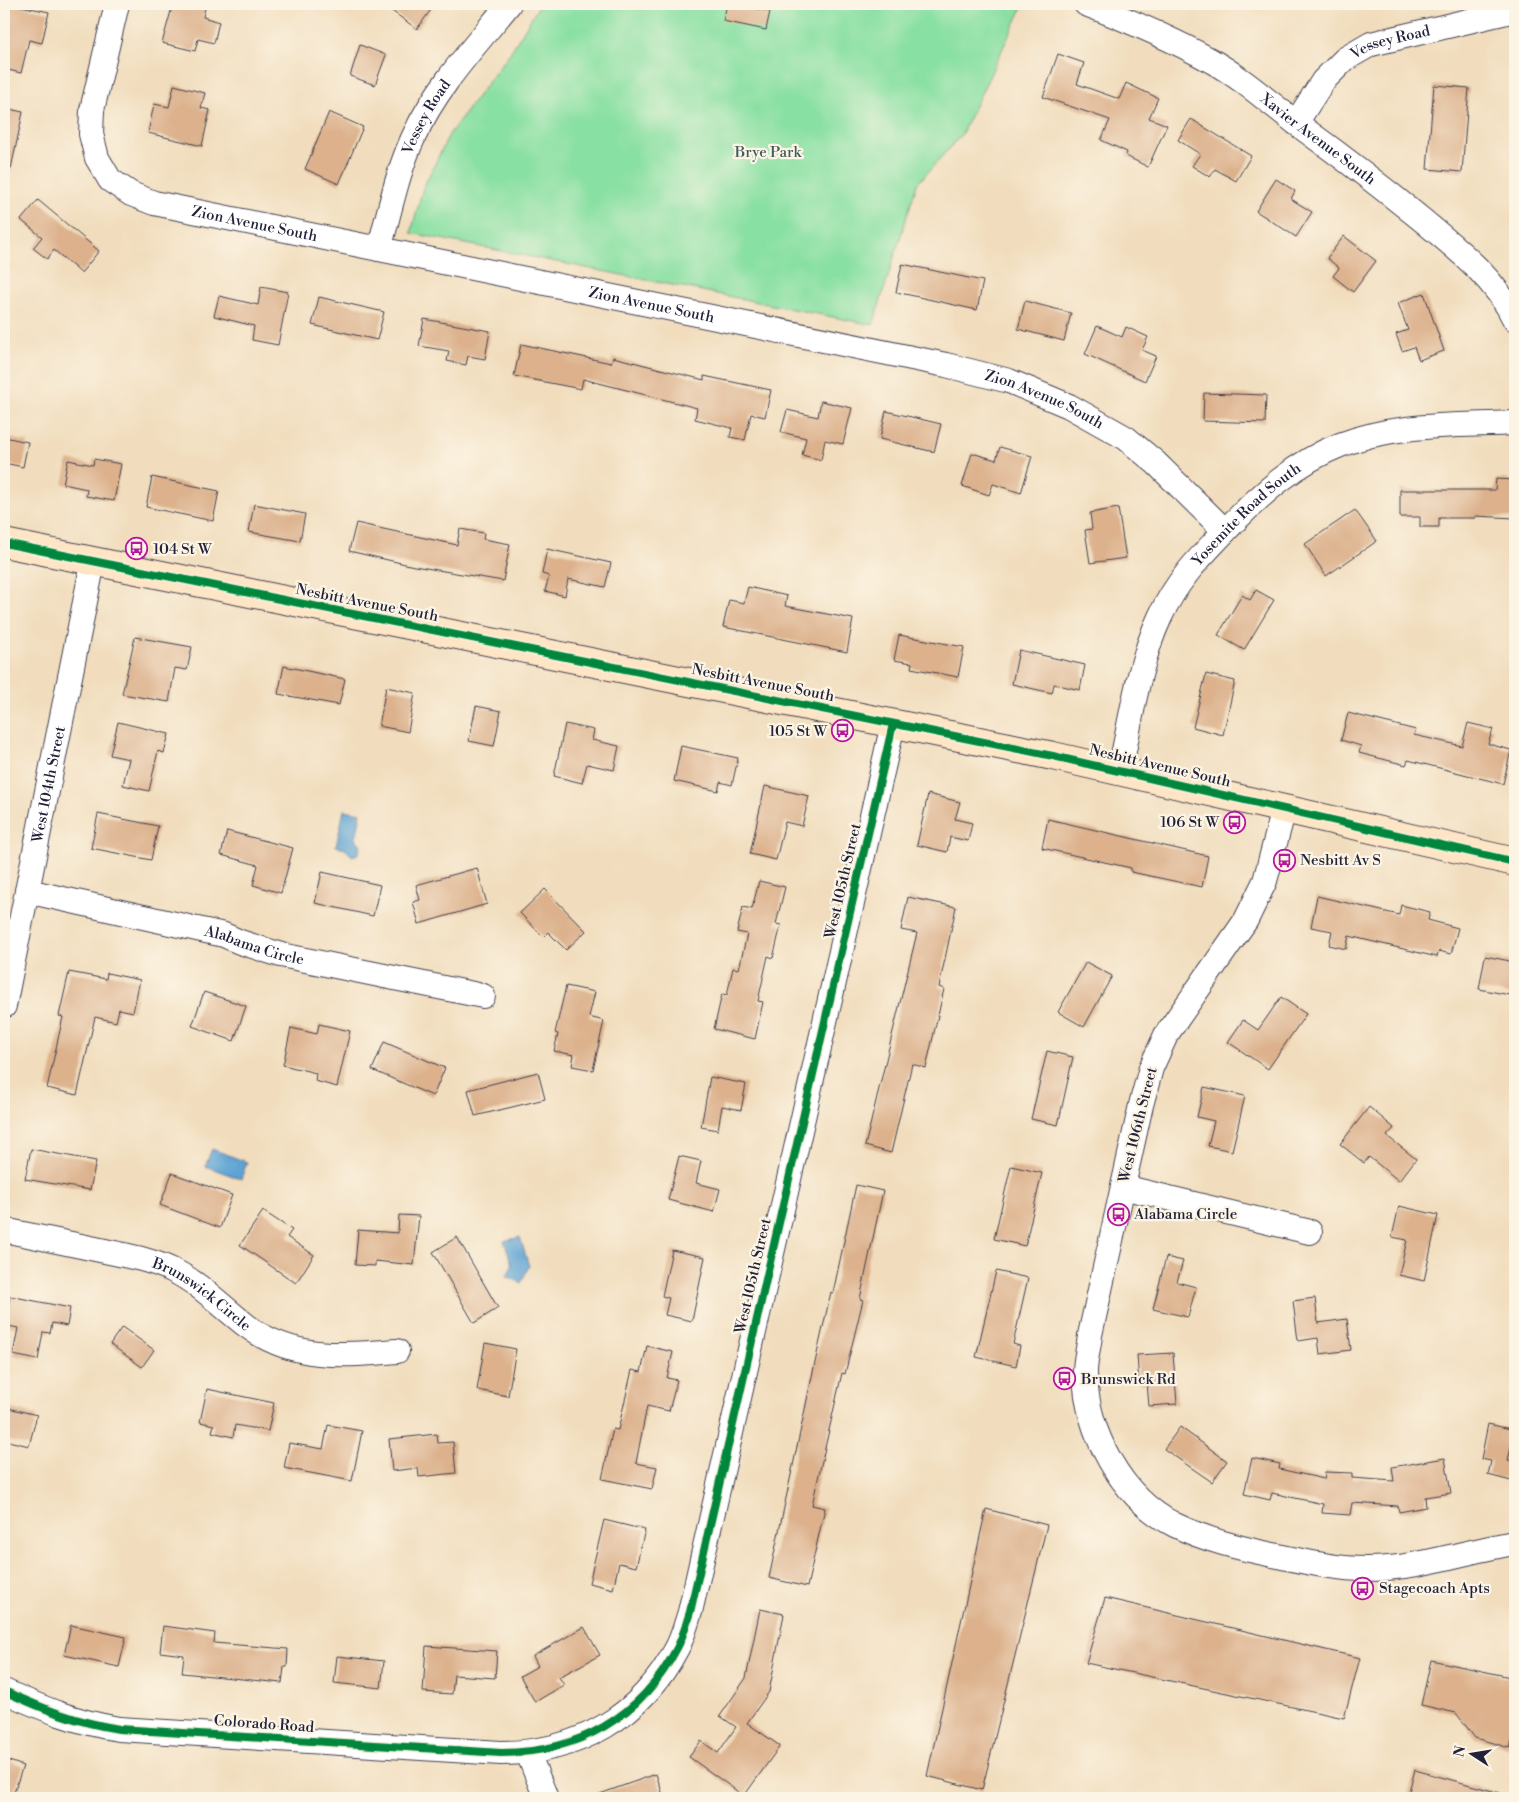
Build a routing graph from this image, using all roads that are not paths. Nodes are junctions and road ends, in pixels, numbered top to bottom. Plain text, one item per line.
1 (117, 4) edge
2 (509, 4) edge
3 (1086, 4) edge
4 (1515, 10) edge
5 (1296, 123) junction
6 (379, 249) junction
7 (1515, 320) edge
8 (1515, 423) edge
9 (1226, 530) junction
10 (4, 544) edge
11 (93, 562) junction
12 (893, 724) junction
13 (1120, 770) junction
14 (1284, 809) junction
15 (1515, 862) edge
16 (27, 891) junction
17 (483, 996) dead end
18 (4, 1006) edge
19 (1123, 1186) junction
20 (4, 1230) edge
21 (1310, 1232) dead end
22 (397, 1352) dead end
23 (1515, 1543) edge
24 (4, 1692) edge
25 (528, 1753) junction
26 (546, 1798) edge

1 - 6 street, Zion Avenue South
2 - 6 street, Vessey Road
3 - 5 street, Xavier Avenue South
4 - 5 street, Vessey Road
5 - 7 street, Xavier Avenue South
6 - 9 street, Zion Avenue South
8 - 9 street, Yosemite Road South
9 - 13 street, Yosemite Road South
10 - 11 street, Nesbitt Avenue South
11 - 12 street, Nesbitt Avenue South
11 - 16 street, West 104th Street
12 - 13 street, Nesbitt Avenue South
12 - 25 street, West 105th Street
13 - 14 street, Nesbitt Avenue South
14 - 15 street, Nesbitt Avenue South
14 - 19 street, West 106th Street
16 - 17 street, Alabama Circle
16 - 18 street, West 104th Street
19 - 21 street
19 - 23 street, West 106th Street
20 - 22 street, Brunswick Circle
24 - 25 street, Colorado Road
25 - 26 street

